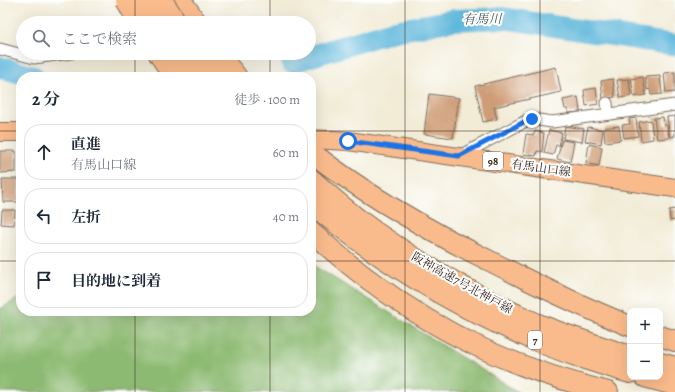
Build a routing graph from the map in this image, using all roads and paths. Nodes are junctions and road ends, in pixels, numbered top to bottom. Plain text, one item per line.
1 (126, 0) edge
2 (141, 0) edge
3 (162, 0) edge
4 (173, 0) edge
5 (181, 0) edge
6 (135, 16) edge
7 (146, 16) edge
8 (151, 16) edge
9 (172, 16) edge
10 (191, 16) edge
11 (0, 49) edge
12 (16, 53) edge
13 (163, 60) edge
14 (181, 60) edge
15 (202, 60) edge
16 (224, 60) edge
17 (171, 72) edge
18 (189, 72) edge
19 (211, 72) edge
20 (233, 72) edge
21 (675, 105) edge
22 (0, 132) edge
23 (16, 132) edge
24 (316, 139) edge
25 (316, 156) edge
26 (459, 156) junction
27 (316, 184) edge
28 (675, 188) edge
29 (316, 207) edge
30 (316, 236) edge
31 (451, 290) junction
32 (627, 325) edge
33 (663, 337) edge
34 (675, 341) edge
35 (627, 355) edge
36 (663, 364) edge
37 (675, 367) edge
38 (627, 372) edge
39 (656, 380) edge
40 (675, 385) edge
41 (608, 392) edge

1 - 6 highway, bridge
2 - 8 highway, bridge
3 - 9 highway, bridge
4 - 7 street
5 - 10 highway
11 - 12 street
13 - 17 highway
14 - 18 highway
15 - 19 highway
16 - 20 highway
21 - 26 street
22 - 23 main road
24 - 26 main road, 有馬山口線 / 98
25 - 32 highway
26 - 28 main road, 有馬山口線 / 98
27 - 31 highway, 阪神高速7号北神戸線 / 7
29 - 31 highway, 阪神高速7号北神戸線 / 7
30 - 41 highway
31 - 35 highway, 阪神高速7号北神戸線 / 7
31 - 38 highway, 阪神高速7号北神戸線 / 7
33 - 34 highway
36 - 37 highway
39 - 40 highway

